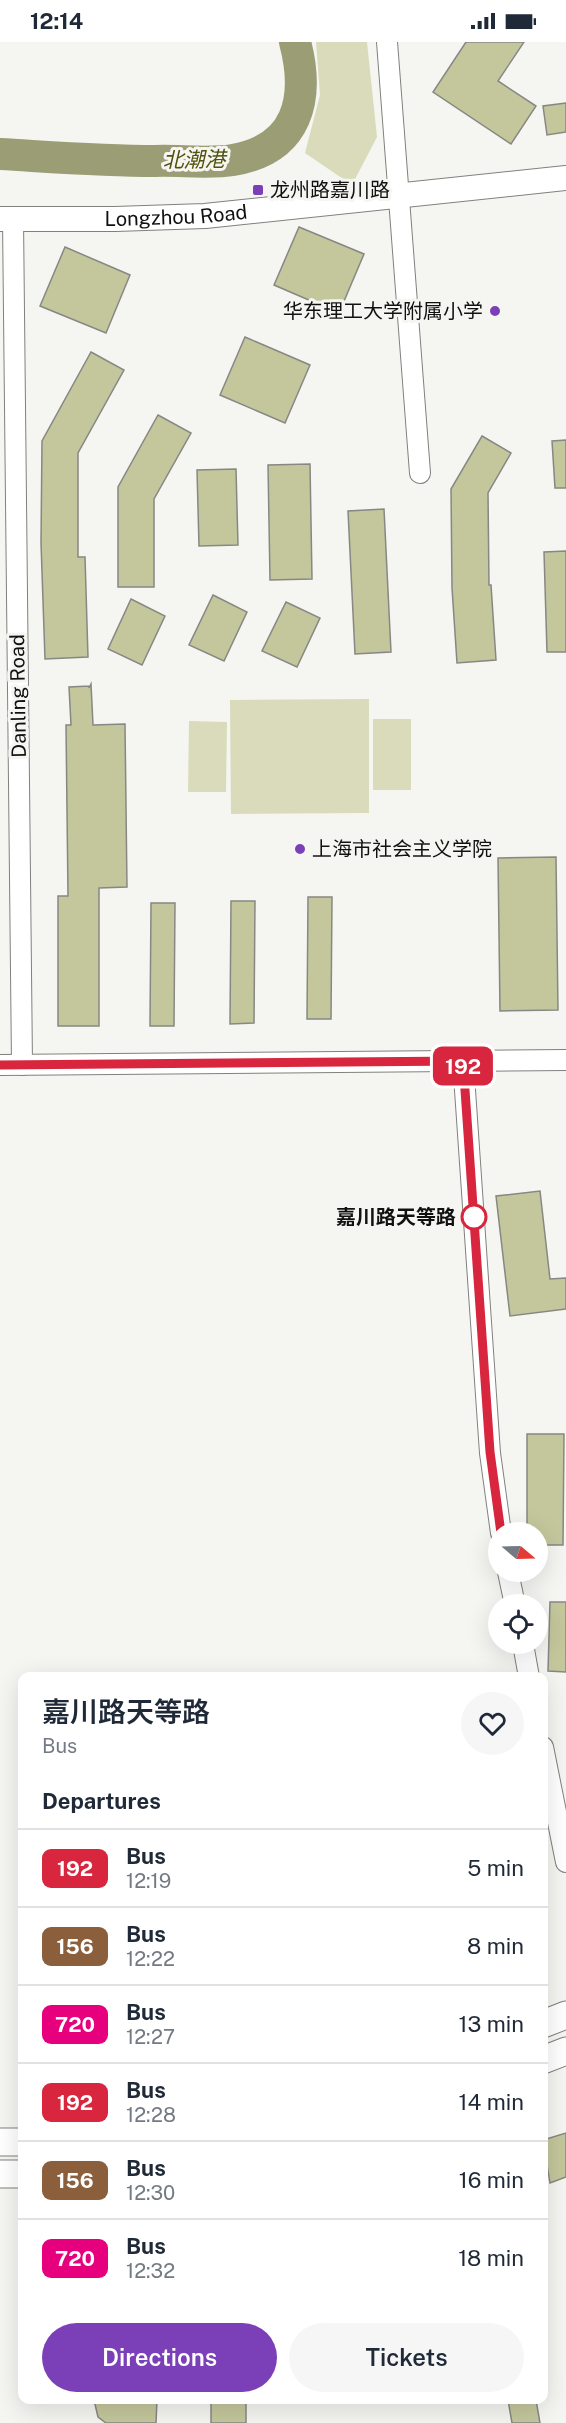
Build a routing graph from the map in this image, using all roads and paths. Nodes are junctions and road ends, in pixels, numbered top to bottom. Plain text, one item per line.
1 (387, 42) edge
2 (566, 178) edge
3 (399, 196) junction
4 (6, 219) edge
5 (420, 473) dead end
6 (566, 1060) edge
7 (463, 1061) junction
8 (0, 1065) edge
9 (22, 1065) junction
10 (500, 1522) edge
11 (524, 1654) edge
12 (528, 1672) edge
13 (548, 1772) edge
14 (566, 1862) edge
15 (566, 2015) edge
16 (548, 2022) edge
17 (566, 2051) edge
18 (548, 2058) edge
19 (0, 2142) edge
20 (18, 2142) edge
21 (0, 2174) edge
22 (18, 2174) edge

1 - 3 street
2 - 3 street, Longzhou Road
3 - 4 street, Longzhou Road
3 - 5 street
4 - 9 street, Danling Road
6 - 7 street
7 - 9 street
7 - 10 street
8 - 9 street
11 - 12 street
13 - 14 street
15 - 16 main road
17 - 18 main road
19 - 20 main road
21 - 22 main road

